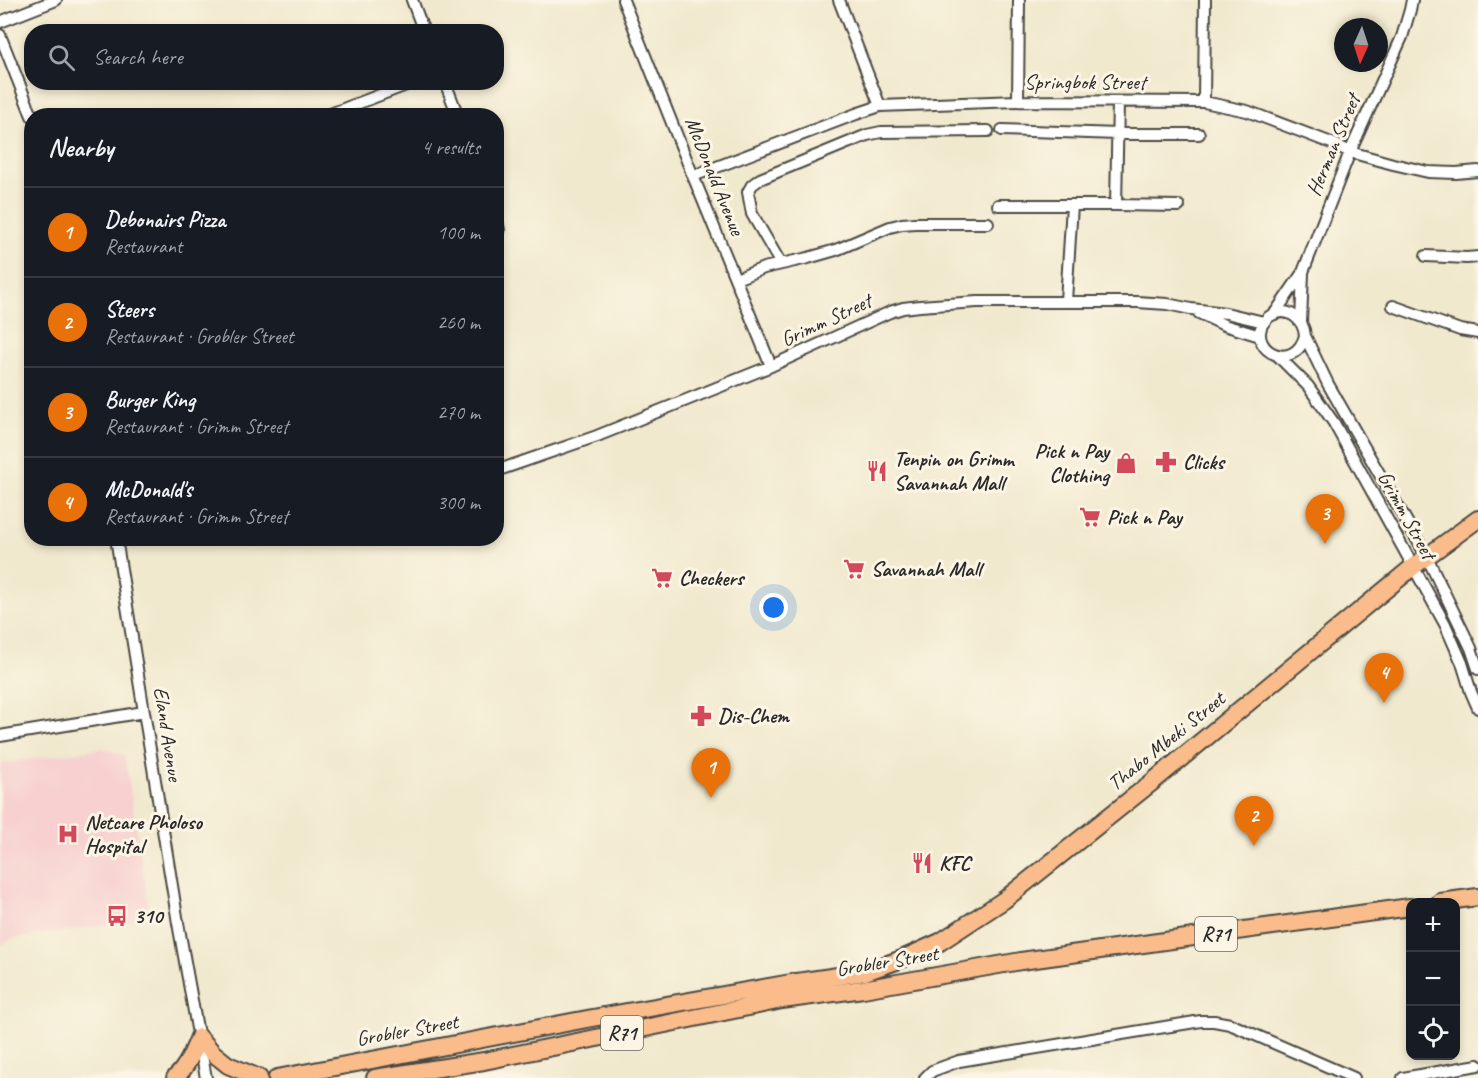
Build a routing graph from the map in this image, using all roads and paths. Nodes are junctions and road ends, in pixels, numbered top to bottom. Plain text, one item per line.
1 (56, 0) edge
2 (412, 0) edge
3 (623, 0) edge
4 (839, 0) edge
5 (1019, 0) edge
6 (1205, 0) edge
7 (1412, 0) edge
8 (0, 22) edge
9 (421, 24) edge
10 (0, 35) edge
11 (393, 90) edge
12 (448, 90) edge
13 (1018, 101) junction
14 (1118, 102) junction
15 (1204, 102) junction
16 (880, 106) junction
17 (29, 108) edge
18 (346, 108) edge
19 (455, 108) edge
20 (1002, 130) dead end
21 (988, 131) dead end
22 (1118, 134) junction
23 (1199, 134) dead end
24 (1350, 152) junction
25 (1478, 171) edge
26 (693, 176) junction
27 (998, 205) dead end
28 (1072, 205) junction
29 (1116, 205) junction
30 (1179, 206) dead end
31 (988, 223) dead end
32 (1426, 256) dead end
33 (1478, 256) edge
34 (781, 264) junction
35 (1303, 273) junction
36 (736, 279) junction
37 (1066, 301) junction
38 (1393, 306) dead end
39 (1191, 309) junction
40 (1275, 314) junction
41 (1263, 322) junction
42 (1301, 322) junction
43 (1478, 333) edge
44 (1260, 336) junction
45 (1305, 336) junction
46 (1278, 356) junction
47 (771, 366) junction
48 (504, 468) edge
49 (1478, 519) edge
50 (121, 546) edge
51 (1420, 562) junction
52 (1478, 669) edge
53 (1478, 708) edge
54 (144, 712) junction
55 (0, 736) edge
56 (1478, 897) edge
57 (1460, 900) edge
58 (1406, 908) edge
59 (1020, 961) junction
60 (865, 972) junction
61 (760, 1004) junction
62 (199, 1037) junction
63 (1478, 1065) edge
64 (175, 1078) edge
65 (206, 1078) edge
66 (258, 1078) edge
67 (277, 1078) edge
68 (375, 1078) edge
69 (925, 1078) edge
70 (1354, 1078) edge
71 (1403, 1078) edge

1 - 8 street
2 - 9 street
3 - 26 street, McDonald Avenue
4 - 16 street
5 - 13 street
6 - 15 street
7 - 24 street, Herman Street
10 - 17 street
11 - 18 street
12 - 19 street
13 - 14 street, Springbok Street
13 - 16 street, Springbok Street
14 - 15 street, Springbok Street
14 - 22 street
15 - 24 street, Springbok Street
16 - 26 street, Springbok Street
20 - 22 street
21 - 34 street
22 - 23 street
22 - 29 street
24 - 25 street, Springbok Street
24 - 35 street, Herman Street
26 - 36 street, McDonald Avenue
27 - 28 street
28 - 29 street
28 - 37 street
29 - 30 street
31 - 34 street
32 - 33 street
34 - 36 street
35 - 40 street, Herman Street
35 - 42 street, Herman Street
36 - 47 street, McDonald Avenue
37 - 39 street, Grimm Street
37 - 47 street, Grimm Street
38 - 43 street
39 - 41 street, Grimm Street
39 - 44 street, Grimm Street
40 - 41 street
40 - 42 street
41 - 44 street
42 - 45 street
44 - 46 street
45 - 46 street
45 - 51 street, Grimm Street
46 - 51 street, Grimm Street
47 - 48 street, Grimm Street
49 - 51 main road, Thabo Mbeki Street / R71
50 - 54 street, Eland Avenue
51 - 52 street, Grimm Street
51 - 53 street, Grimm Street
51 - 60 main road, Thabo Mbeki Street / R71
54 - 55 street
54 - 62 street, Eland Avenue
56 - 57 main road
58 - 59 main road, Grobler Street / R71
59 - 60 main road
59 - 61 main road, Grobler Street / R71
60 - 61 main road
60 - 67 main road, Grobler Street / R71
61 - 68 main road, Grobler Street / R71
62 - 64 main road
62 - 65 street, Eland Avenue
62 - 66 main road
63 - 71 street
69 - 70 street

